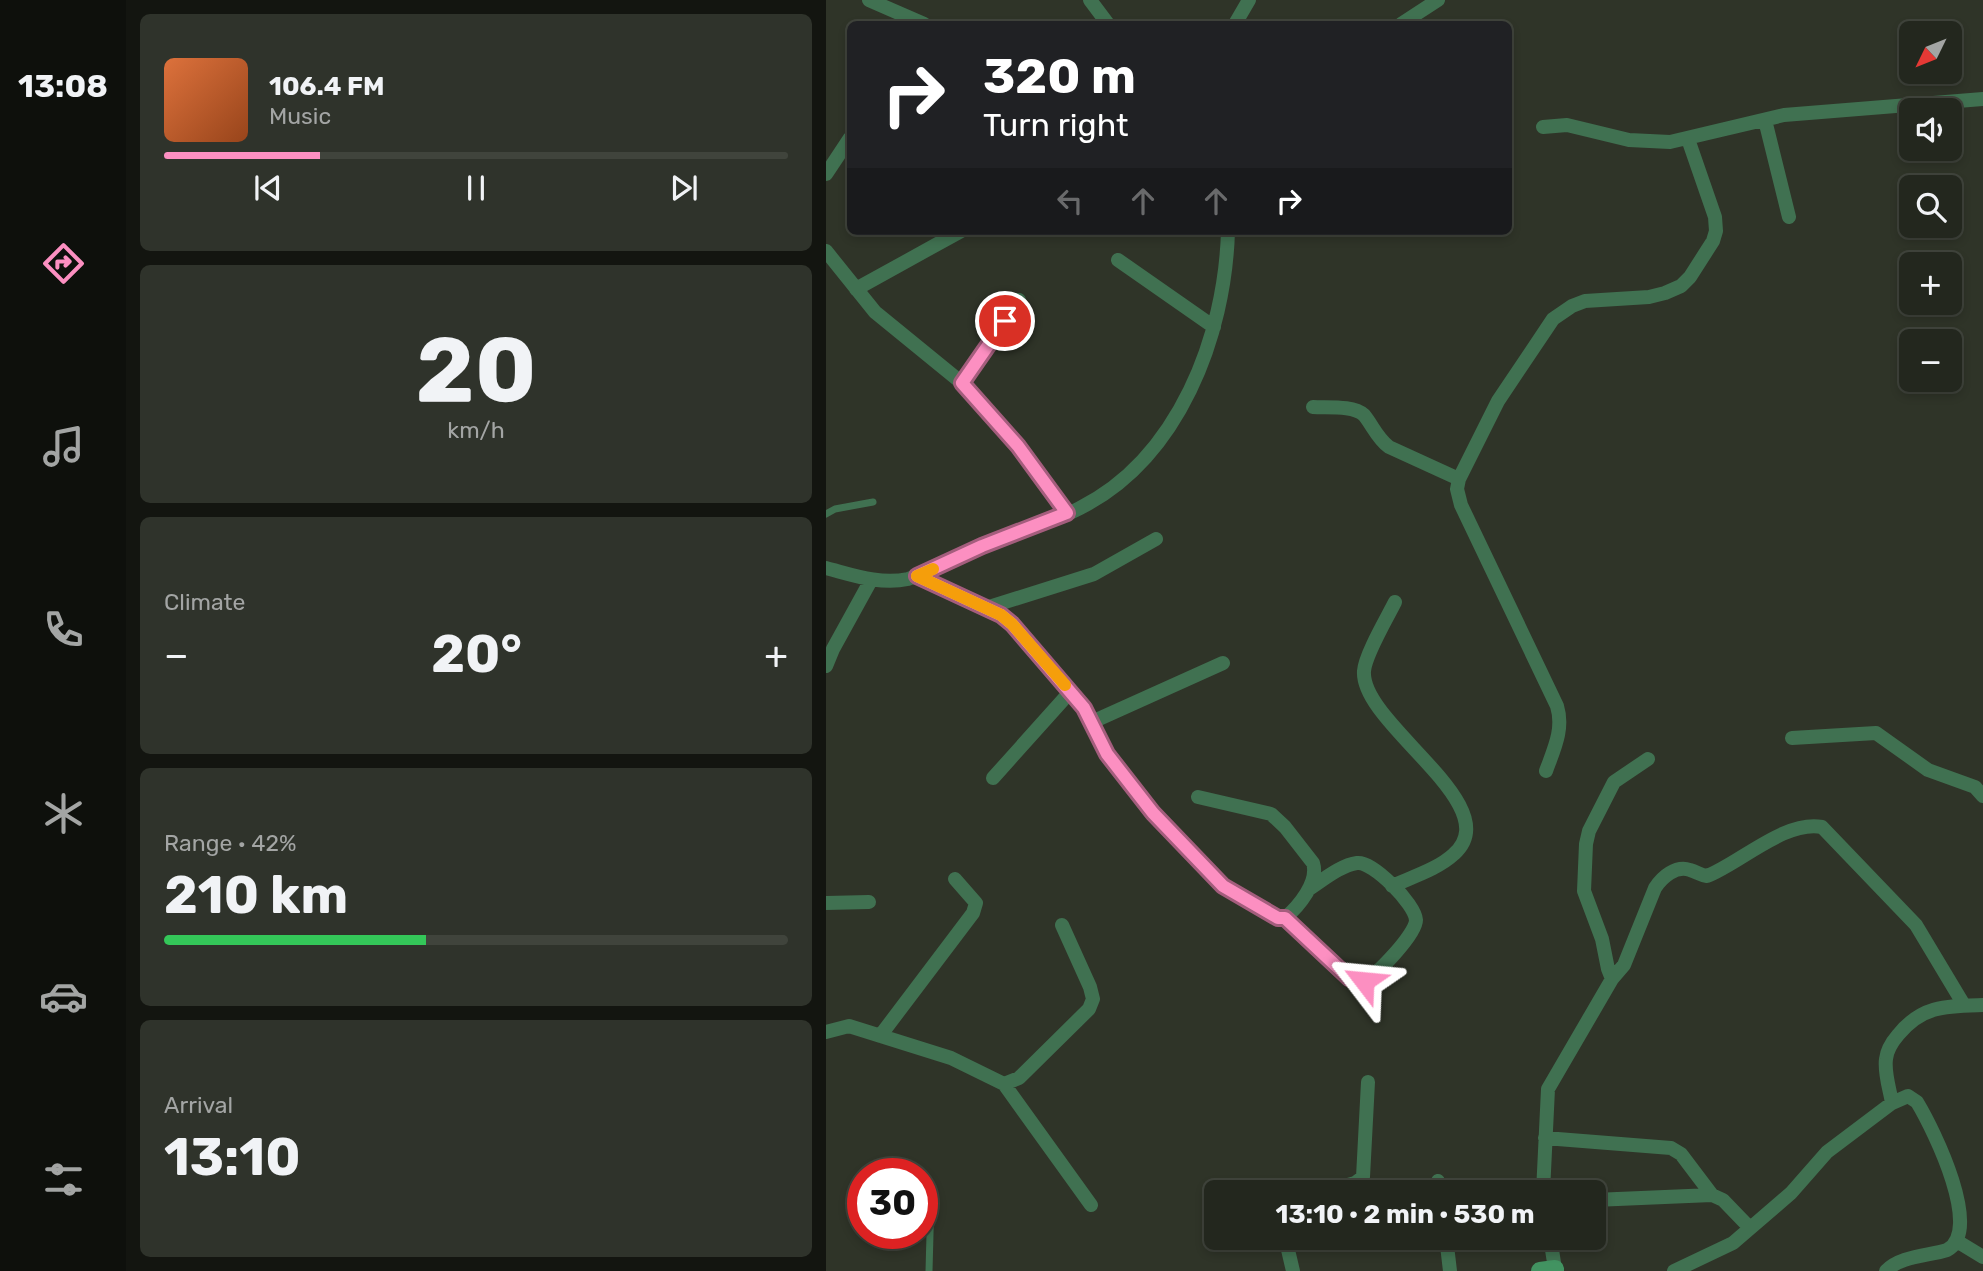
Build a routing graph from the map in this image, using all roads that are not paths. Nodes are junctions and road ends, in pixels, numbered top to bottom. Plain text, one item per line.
1 (869, 0) edge
2 (1090, 0) edge
3 (1249, 0) edge
4 (1438, 0) edge
5 (890, 17) edge
6 (909, 21) edge
7 (1106, 21) edge
8 (1237, 21) edge
9 (1406, 21) edge
10 (1983, 99) edge
11 (1765, 120) junction
12 (1543, 127) dead end
13 (1688, 139) junction
14 (847, 142) edge
15 (826, 174) edge
16 (1789, 217) dead end
17 (954, 235) edge
18 (1228, 235) edge
19 (826, 251) edge
20 (1118, 260) dead end
21 (856, 289) junction
22 (1019, 300) dead end
23 (1214, 327) junction
24 (962, 383) junction
25 (1313, 407) dead end
26 (1459, 479) junction
27 (873, 502) dead end
28 (1067, 513) junction
29 (826, 514) edge
30 (1156, 539) dead end
31 (826, 568) edge
32 (917, 576) junction
33 (871, 580) junction
34 (1395, 602) dead end
35 (986, 608) junction
36 (1223, 663) dead end
37 (826, 666) edge
38 (1071, 691) junction
39 (1091, 722) junction
40 (1792, 738) dead end
41 (1648, 759) dead end
42 (1546, 771) dead end
43 (993, 778) dead end
44 (1983, 796) edge
45 (1198, 797) dead end
46 (955, 879) dead end
47 (1392, 886) junction
48 (1310, 888) junction
49 (869, 902) dead end
50 (826, 903) edge
51 (1285, 918) junction
52 (1062, 925) dead end
53 (1612, 979) junction
54 (1964, 1005) junction
55 (1983, 1005) edge
56 (826, 1032) edge
57 (880, 1036) junction
58 (1368, 1082) dead end
59 (1004, 1084) junction
60 (1892, 1103) junction
61 (1545, 1138) junction
62 (1359, 1180) edge
63 (1544, 1180) edge
64 (1712, 1195) junction
65 (1606, 1199) edge
66 (1091, 1205) dead end
67 (1750, 1228) junction
68 (1960, 1243) junction
69 (930, 1249) edge
70 (1288, 1250) edge
71 (1448, 1250) edge
72 (1550, 1250) edge
73 (1983, 1257) edge
74 (1550, 1270) edge
75 (929, 1271) edge
76 (1293, 1271) edge
77 (1450, 1271) edge
78 (1674, 1271) edge
79 (1886, 1271) edge

1 - 5 street
2 - 7 street
3 - 8 street
4 - 9 street
5 - 6 street
10 - 11 street
11 - 13 street
11 - 16 street
12 - 13 street
13 - 26 street
14 - 15 street
17 - 21 street
18 - 23 street
19 - 21 street
20 - 23 street
21 - 24 street
22 - 24 street
23 - 28 street
24 - 28 street
25 - 26 street
26 - 42 street
27 - 29 lane
28 - 32 street
30 - 35 street
31 - 33 street
32 - 33 street
32 - 35 street
33 - 37 street
34 - 47 street
35 - 38 street
36 - 39 street
38 - 39 street
38 - 43 street
39 - 51 street
40 - 44 street
41 - 53 street
45 - 48 street
46 - 57 street
47 - 48 street
47 - 51 street
48 - 51 street
49 - 50 street
52 - 59 street
53 - 54 street
53 - 61 street
54 - 55 street
54 - 60 street
56 - 57 street
57 - 59 street
58 - 62 street
59 - 66 street
60 - 67 street
60 - 68 street
61 - 63 street
61 - 64 street
64 - 65 street
64 - 67 street
67 - 78 street
68 - 73 street
68 - 79 street
69 - 75 lane
70 - 76 street
71 - 77 street
72 - 74 street

